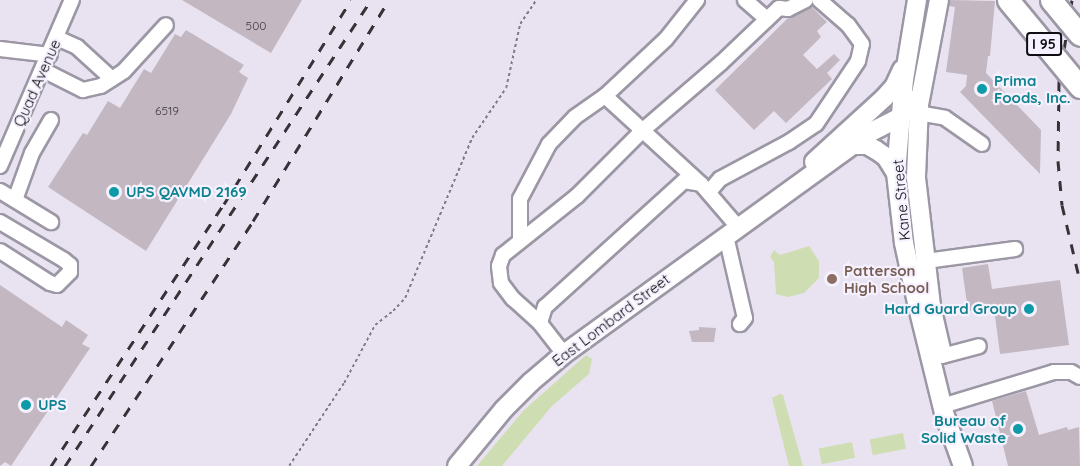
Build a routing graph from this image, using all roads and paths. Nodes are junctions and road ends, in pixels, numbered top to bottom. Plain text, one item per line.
1 (72, 0) edge
2 (536, 0) edge
3 (697, 0) edge
4 (745, 0) edge
5 (806, 0) edge
6 (819, 0) edge
7 (917, 0) edge
8 (939, 0) edge
9 (1008, 0) edge
10 (1051, 0) edge
11 (768, 19) junction
12 (166, 25) dead end
13 (1080, 35) edge
14 (57, 38) junction
15 (0, 49) edge
16 (50, 55) junction
17 (909, 58) junction
18 (43, 70) junction
19 (112, 79) junction
20 (1080, 87) edge
21 (605, 96) junction
22 (919, 113) junction
23 (900, 117) junction
24 (51, 120) dead end
25 (860, 120) junction
26 (16, 129) junction
27 (643, 130) junction
28 (39, 140) junction
29 (982, 144) dead end
30 (853, 145) junction
31 (0, 165) edge
32 (896, 172) junction
33 (0, 191) edge
34 (709, 192) junction
35 (785, 194) junction
36 (15, 200) junction
37 (0, 222) edge
38 (51, 222) dead end
39 (732, 232) junction
40 (520, 241) junction
41 (1015, 249) dead end
42 (0, 251) edge
43 (926, 261) junction
44 (540, 324) junction
45 (740, 324) dead end
46 (980, 346) dead end
47 (564, 354) junction
48 (942, 356) junction
49 (1080, 376) edge
50 (952, 403) junction
51 (289, 466) edge
52 (457, 466) edge
53 (963, 466) edge
54 (968, 466) edge

1 - 14 street, Quad Avenue
2 - 51 path
3 - 21 street
4 - 11 street
5 - 11 street
6 - 34 street
7 - 17 main road, Kane Street
8 - 22 main road, Kane Street
9 - 20 highway, I 95, bridge
10 - 13 highway, I 95, bridge
11 - 27 street
12 - 19 street
14 - 16 street, Quad Avenue
14 - 19 street
15 - 16 street
16 - 18 street, Quad Avenue
17 - 23 main road, Kane Street
17 - 25 main road, East Lombard Street
18 - 19 street
18 - 26 street, Quad Avenue
21 - 27 street
21 - 40 street
22 - 23 main road
22 - 23 main road, East Lombard Street
22 - 29 street
22 - 43 main road, Kane Street
23 - 25 main road
23 - 30 main road, East Lombard Street
23 - 32 main road, Kane Street
24 - 28 street
25 - 35 main road, East Lombard Street
26 - 28 street
26 - 31 street, Quad Avenue
27 - 34 street
27 - 40 street
28 - 36 street
30 - 32 main road
30 - 35 main road, East Lombard Street
32 - 53 main road, Kane Street
33 - 36 street
34 - 39 street
34 - 44 street
35 - 39 main road, East Lombard Street
36 - 38 street
37 - 42 street
39 - 45 street
39 - 47 main road, East Lombard Street
40 - 44 street
41 - 43 street
43 - 48 main road, Kane Street
44 - 47 street
46 - 48 street
47 - 52 main road, East Lombard Street
48 - 50 main road, Kane Street
49 - 50 street
50 - 54 main road, Kane Street

